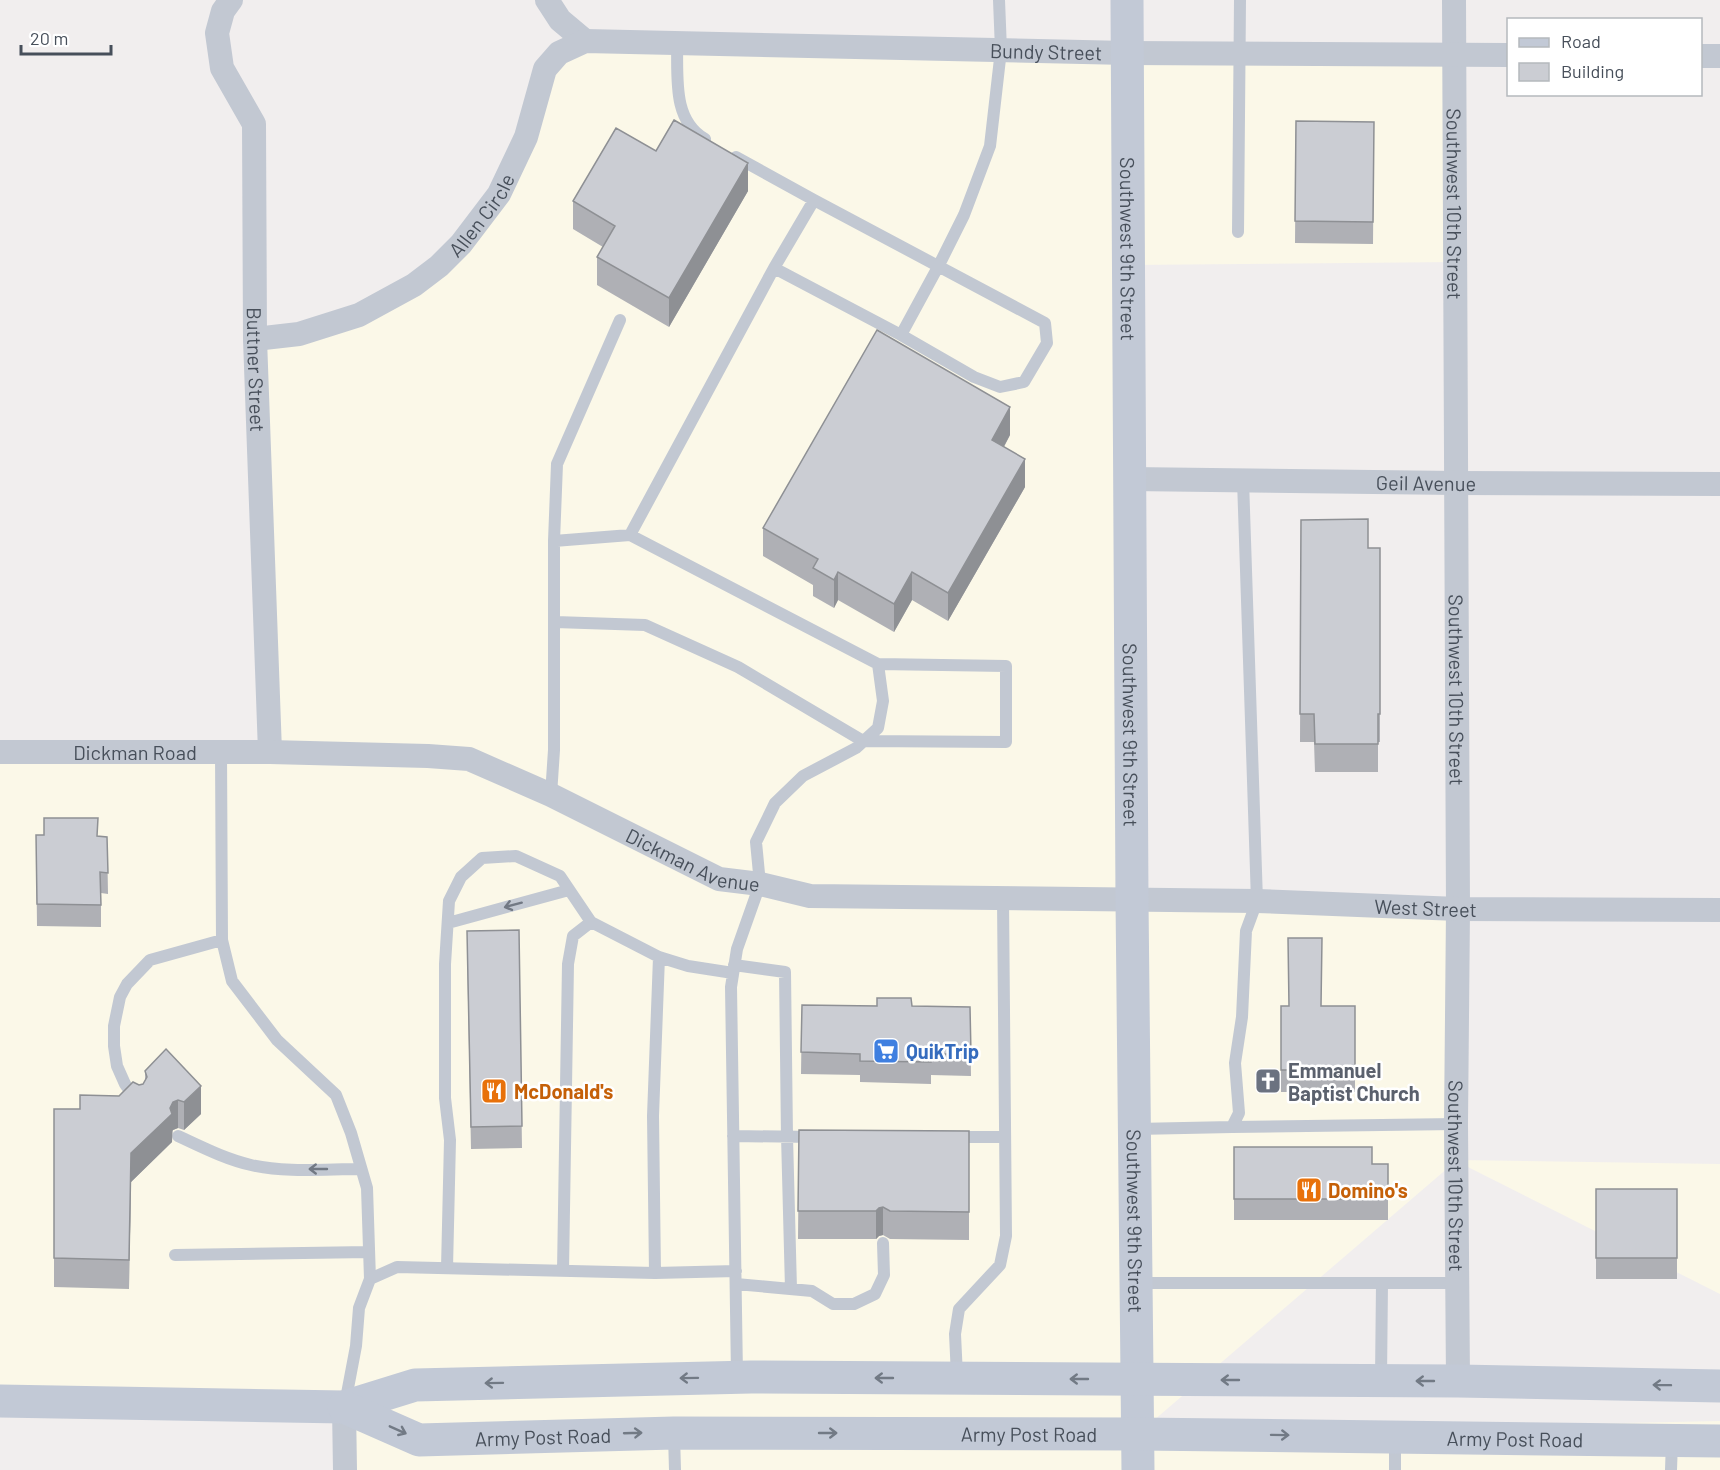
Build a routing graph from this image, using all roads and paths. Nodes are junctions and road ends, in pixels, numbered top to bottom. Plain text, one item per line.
1 (231, 0) edge
2 (547, 0) edge
3 (999, 0) edge
4 (1127, 0) edge
5 (1240, 0) edge
6 (1454, 0) edge
7 (585, 41) junction
8 (677, 43) junction
9 (1001, 50) junction
10 (1127, 53) junction
11 (1241, 53) junction
12 (1454, 54) junction
13 (1507, 54) edge
14 (1702, 56) edge
15 (1720, 56) edge
16 (814, 200) junction
17 (1238, 232) dead end
18 (939, 265) junction
19 (774, 268) junction
20 (620, 320) dead end
21 (901, 334) junction
22 (255, 339) junction
23 (1130, 479) junction
24 (1243, 480) junction
25 (1456, 483) junction
26 (1720, 484) edge
27 (630, 534) junction
28 (554, 542) junction
29 (555, 622) junction
30 (878, 664) junction
31 (863, 741) junction
32 (0, 752) edge
33 (221, 752) junction
34 (270, 752) junction
35 (551, 795) junction
36 (760, 884) junction
37 (569, 890) junction
38 (1003, 899) junction
39 (1132, 900) junction
40 (1257, 901) junction
41 (1458, 909) junction
42 (1720, 910) edge
43 (448, 922) junction
44 (591, 922) junction
45 (222, 940) junction
46 (659, 957) junction
47 (734, 969) junction
48 (139, 1105) edge
49 (1456, 1124) junction
50 (1232, 1128) junction
51 (1134, 1130) junction
52 (178, 1136) dead end
53 (733, 1136) junction
54 (787, 1136) junction
55 (833, 1137) edge
56 (947, 1137) edge
57 (1005, 1137) junction
58 (361, 1169) junction
59 (883, 1243) dead end
60 (369, 1252) junction
61 (175, 1255) dead end
62 (447, 1268) junction
63 (563, 1271) junction
64 (655, 1273) junction
65 (736, 1277) junction
66 (370, 1279) junction
67 (1136, 1283) junction
68 (1382, 1283) junction
69 (1457, 1283) junction
70 (791, 1289) junction
71 (737, 1377) junction
72 (957, 1378) junction
73 (1137, 1380) junction
74 (1381, 1381) junction
75 (1458, 1381) junction
76 (1720, 1386) edge
77 (0, 1401) edge
78 (344, 1407) junction
79 (674, 1433) junction
80 (1138, 1434) junction
81 (1395, 1437) junction
82 (1720, 1441) edge
83 (1671, 1455) edge
84 (345, 1470) edge
85 (675, 1470) edge
86 (1138, 1470) edge
87 (1395, 1470) edge

1 - 22 street, Buttner Street
2 - 7 street
3 - 9 lane
4 - 10 main road, Southwest 9th Street
5 - 11 lane
6 - 12 street, Southwest 10th Street
7 - 8 street, Bundy Street
7 - 22 street, Allen Circle
8 - 9 street, Bundy Street
8 - 16 lane
9 - 10 street, Bundy Street
9 - 18 lane
10 - 11 street, Bundy Street
10 - 23 main road, Southwest 9th Street
11 - 12 street, Bundy Street
11 - 17 lane
12 - 13 street, Bundy Street
12 - 25 street, Southwest 10th Street
14 - 15 street
16 - 18 lane
16 - 19 lane
18 - 21 lane
18 - 21 lane
19 - 21 lane
19 - 27 lane
20 - 28 lane
22 - 34 street, Buttner Street
23 - 24 street, Geil Avenue
23 - 39 main road, Southwest 9th Street
24 - 25 street, Geil Avenue
24 - 40 lane
25 - 26 street, Geil Avenue
25 - 41 street, Southwest 10th Street
27 - 28 lane
27 - 30 lane
28 - 29 lane
29 - 31 lane
29 - 35 lane
30 - 31 lane
30 - 31 lane
31 - 36 lane
32 - 33 street, Dickman Road
33 - 34 street, Dickman Road
33 - 45 lane
34 - 35 street, Dickman Avenue
35 - 36 street, Dickman Avenue
36 - 38 street, Dickman Avenue
36 - 47 lane
37 -> 43 lane
37 - 43 lane
37 - 44 lane
38 - 39 street, Dickman Avenue
38 - 57 lane
39 - 40 street, West Street
39 - 51 main road, Southwest 9th Street
40 - 41 street, West Street
40 - 50 lane
41 - 42 street, West Street
41 - 49 street, Southwest 10th Street
43 - 62 lane
44 - 46 lane
44 - 63 lane
45 - 48 lane
45 - 58 lane
46 - 47 lane
46 - 64 lane
47 - 53 lane
47 - 54 lane
49 - 50 lane
49 - 69 street, Southwest 10th Street
50 - 51 lane
51 - 67 main road, Southwest 9th Street
58 -> 52 lane
53 - 54 lane
53 - 65 lane
54 - 55 lane
54 - 70 lane
56 - 57 lane
57 - 72 lane
58 - 60 lane
59 - 70 lane
60 - 61 lane
60 - 66 lane
62 - 63 lane
62 - 66 lane
63 - 64 lane
64 - 65 lane
65 - 70 lane
65 - 71 lane
66 - 78 lane
67 - 68 lane
67 - 73 main road, Southwest 9th Street
68 - 69 lane
68 - 74 lane
69 - 75 street, Southwest 10th Street
72 -> 71 main road, Army Post Road
71 -> 78 main road, Army Post Road
73 -> 72 main road, Army Post Road
74 -> 73 main road, Army Post Road
73 - 80 main road, Southwest 9th Street
75 -> 74 main road, Army Post Road
76 -> 75 main road, Army Post Road
77 - 78 main road, Army Post Road
78 -> 79 main road, Army Post Road
78 - 84 street
79 -> 80 main road, Army Post Road
79 - 85 lane
80 -> 81 main road, Army Post Road
80 - 86 main road, Southwest 9th Street
81 - 83 main road, Army Post Road
81 - 87 lane
82 - 83 main road, Army Post Road

